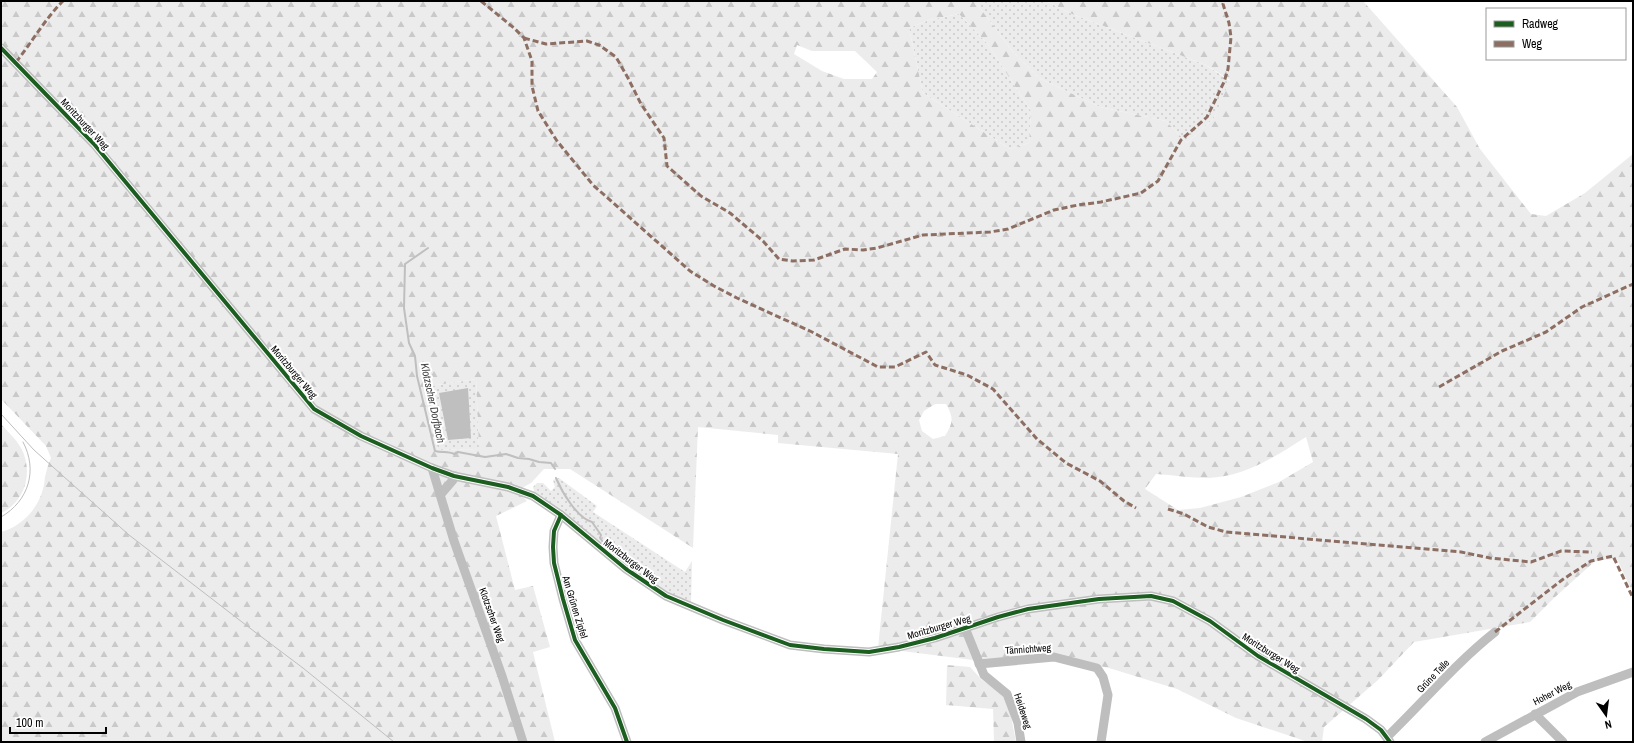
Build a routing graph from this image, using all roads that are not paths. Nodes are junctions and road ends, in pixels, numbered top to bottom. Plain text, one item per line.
1 (1, 48) edge
2 (432, 468) junction
3 (454, 476) junction
4 (441, 494) junction
5 (561, 515) junction
6 (965, 628) junction
7 (1495, 632) dead end
8 (979, 664) junction
9 (1633, 672) edge
10 (1535, 714) junction
11 (1389, 739) edge
12 (523, 742) edge
13 (627, 742) edge
14 (1021, 742) edge
15 (1101, 742) edge
16 (1485, 742) edge
17 (1563, 742) edge

1 - 2 street, Moritzburger Weg
2 - 3 street, Moritzburger Weg
2 - 4 street, Klotzscher Weg
3 - 4 street
3 - 5 street, Moritzburger Weg
4 - 12 street, Klotzscher Weg
5 - 6 street, Moritzburger Weg
5 - 13 street, Am Grünen Zipfel
6 - 8 street, Heideweg
6 - 11 street, Moritzburger Weg
7 - 11 street, Grüne Telle
8 - 14 street, Heideweg
8 - 15 street, Tännichtweg
9 - 10 street, Hoher Weg
10 - 16 street, Hoher Weg
10 - 17 street

